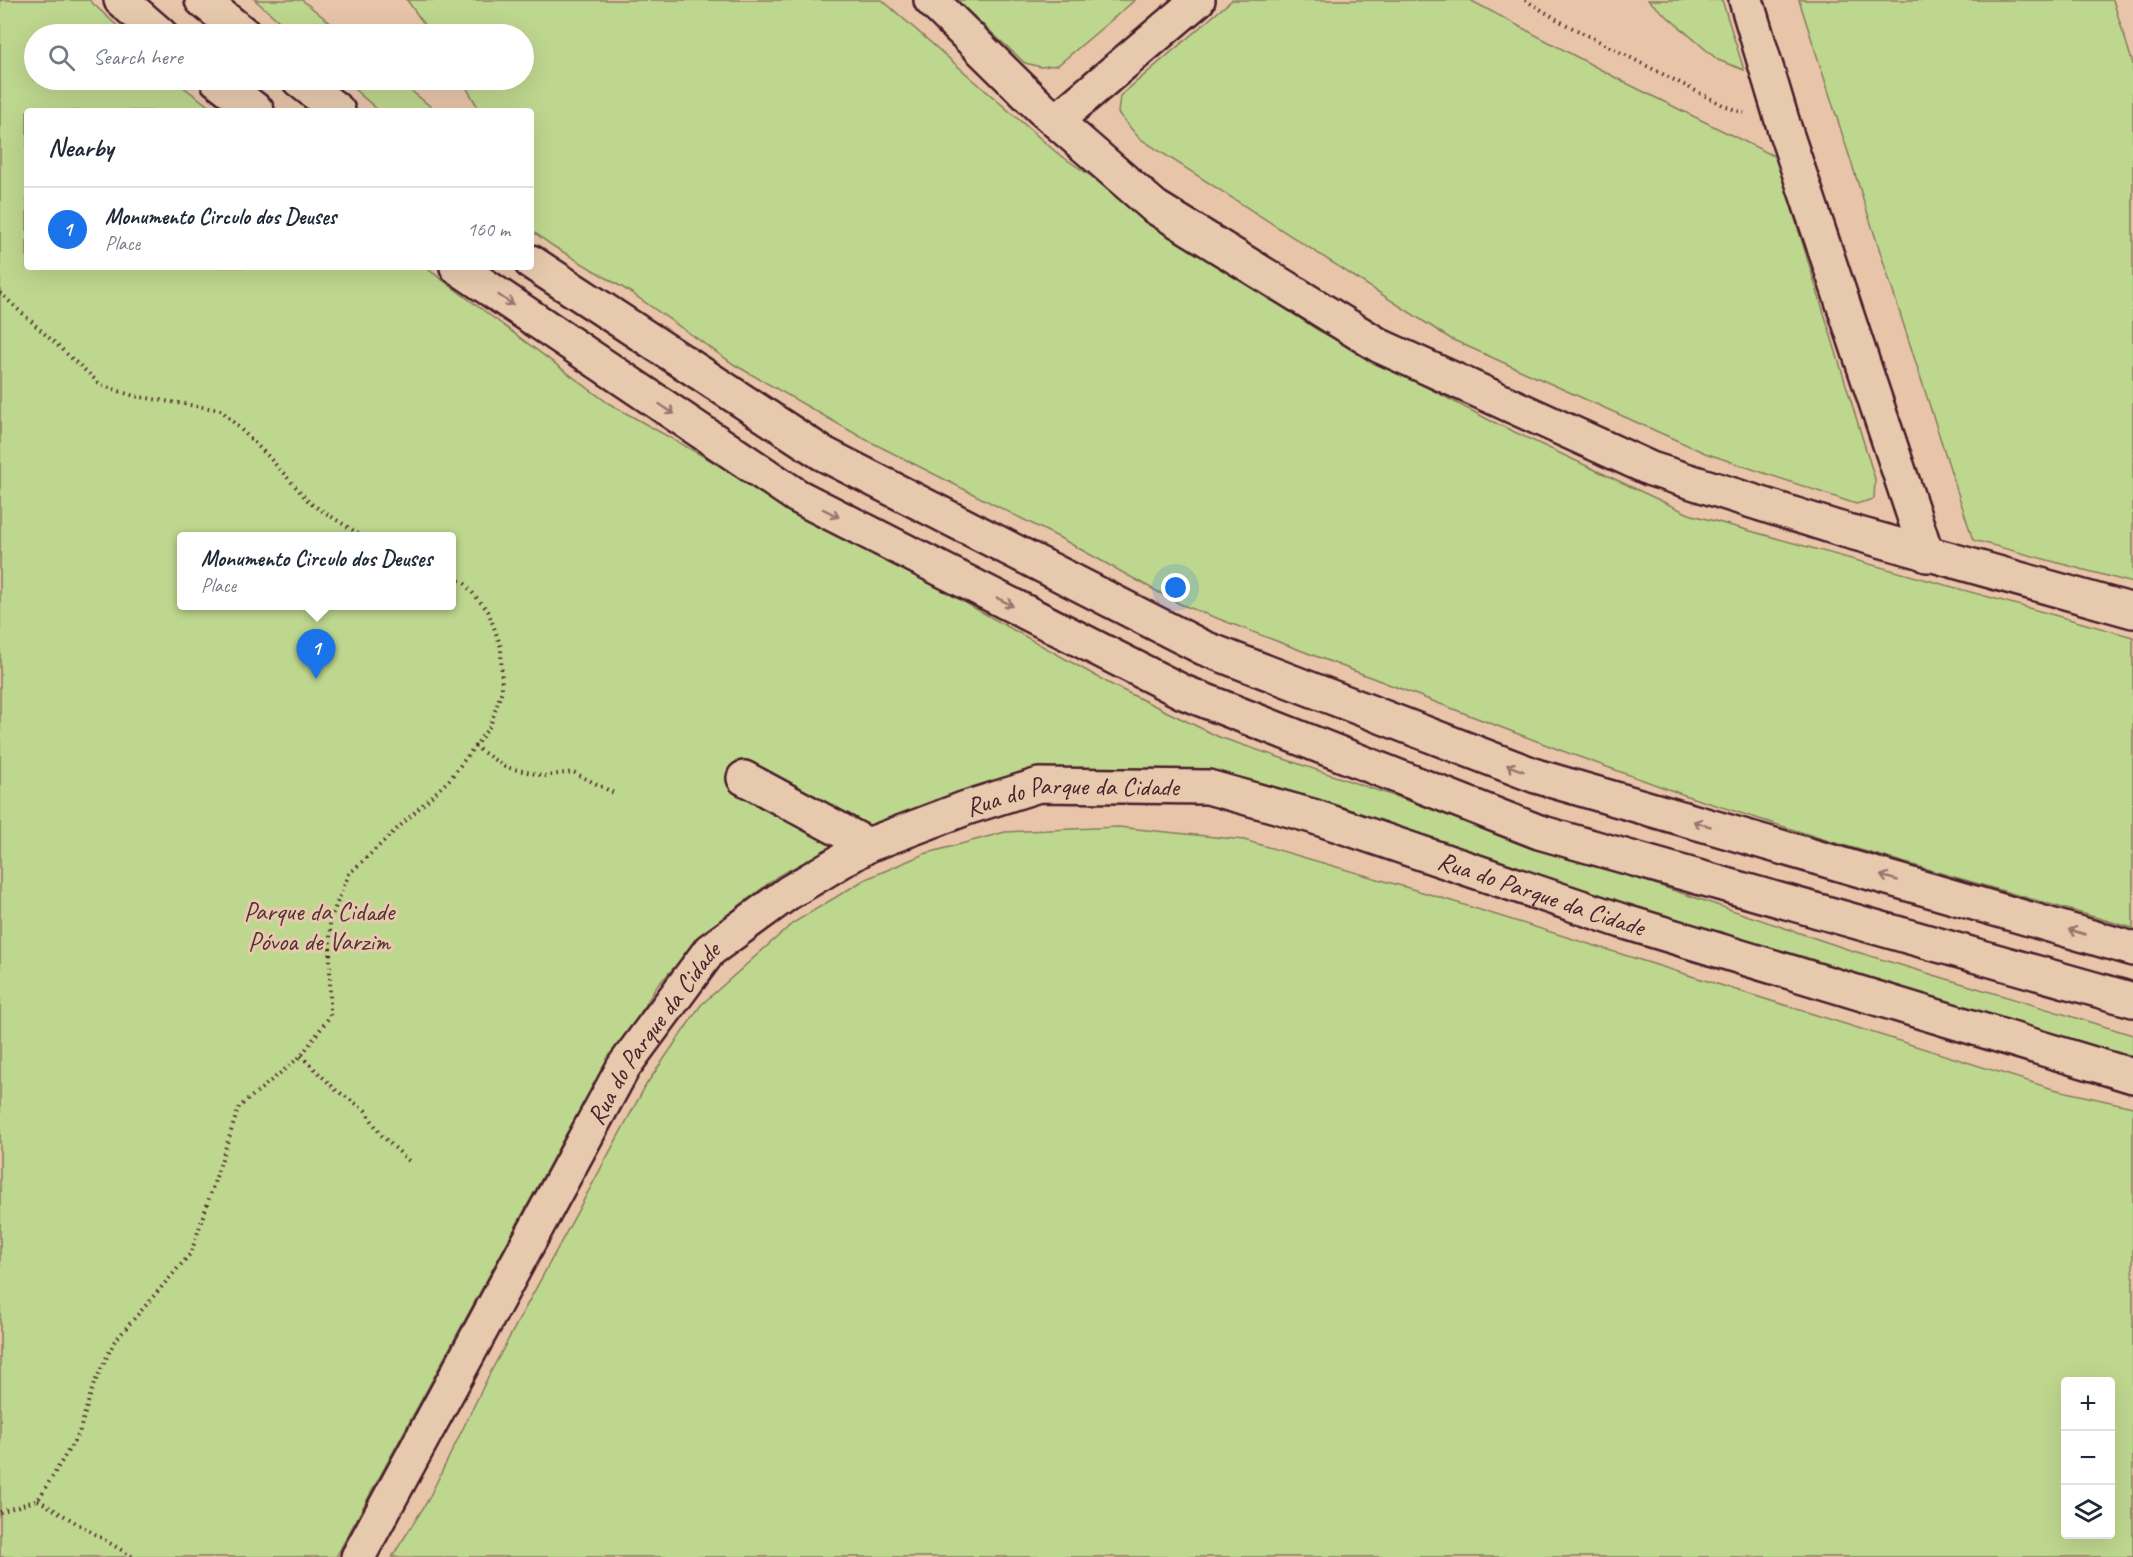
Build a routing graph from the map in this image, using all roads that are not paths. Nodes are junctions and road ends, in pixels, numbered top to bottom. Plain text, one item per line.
1 (121, 0) edge
2 (202, 0) edge
3 (931, 0) edge
4 (1198, 0) edge
5 (1746, 0) edge
6 (149, 24) edge
7 (232, 24) edge
8 (230, 90) edge
9 (312, 90) edge
10 (253, 108) edge
11 (334, 108) edge
12 (1056, 121) junction
13 (534, 264) edge
14 (461, 270) edge
15 (1927, 555) junction
16 (2133, 611) edge
17 (744, 778) dead end
18 (868, 845) junction
19 (2133, 949) edge
20 (2133, 1000) edge
21 (2133, 1076) edge
22 (358, 1557) edge

1 - 6 street
2 - 7 street
3 - 12 street
4 - 12 street
5 - 15 street
8 - 10 street
9 - 11 street
12 - 15 street
19 -> 13 street
14 -> 20 street
15 - 16 street
17 - 18 street
18 - 21 street, Rua do Parque da Cidade
18 - 22 street, Rua do Parque da Cidade

